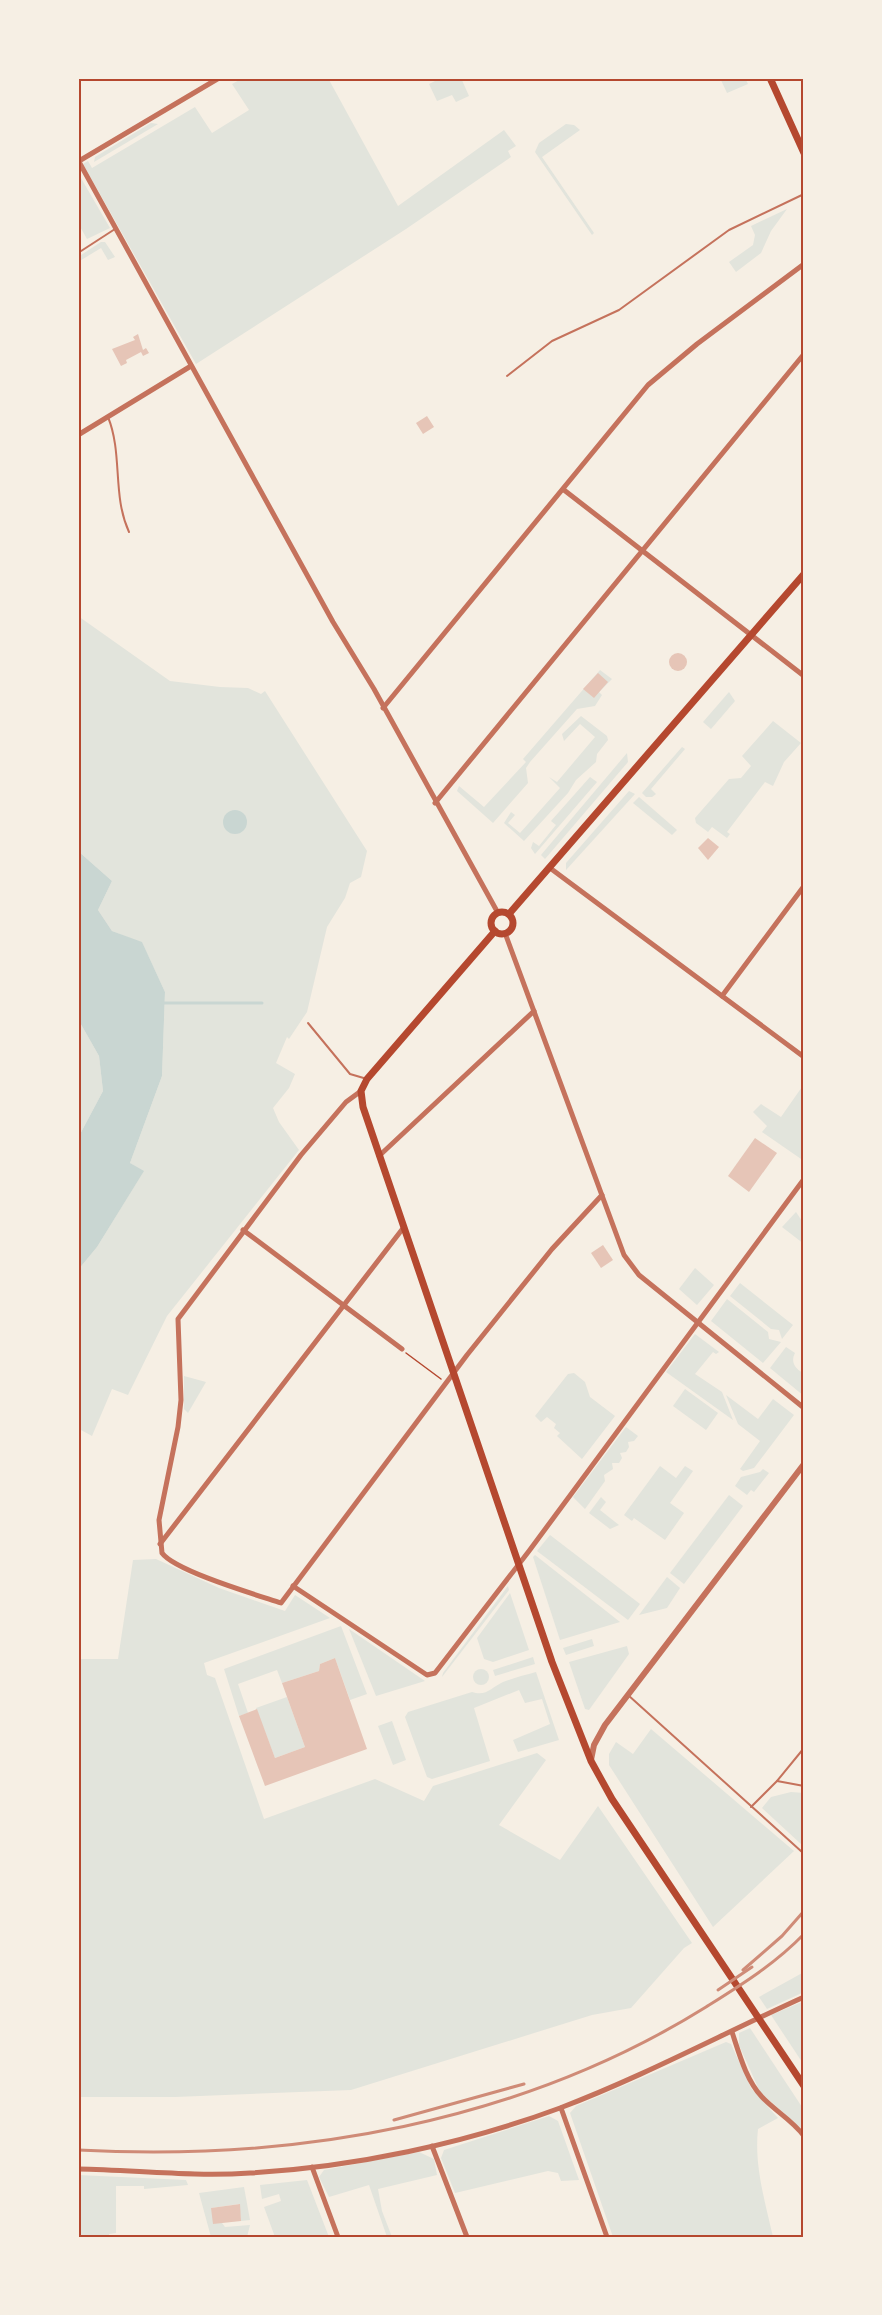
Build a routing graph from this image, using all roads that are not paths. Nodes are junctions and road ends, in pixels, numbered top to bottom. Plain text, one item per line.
1 (219, 78) edge
2 (770, 78) edge
3 (804, 153) edge
4 (78, 160) edge
5 (804, 194) edge
6 (116, 229) junction
7 (78, 253) edge
8 (804, 264) edge
9 (804, 354) edge
10 (191, 366) junction
11 (507, 376) dead end
12 (108, 417) junction
13 (78, 435) edge
14 (564, 490) junction
15 (129, 532) dead end
16 (642, 552) junction
17 (804, 574) edge
18 (750, 636) junction
19 (804, 676) edge
20 (383, 708) junction
21 (435, 803) junction
22 (550, 868) junction
23 (804, 886) edge
24 (498, 913) junction
25 (509, 914) junction
26 (495, 931) junction
27 (505, 933) junction
28 (722, 996) junction
29 (534, 1011) junction
30 (308, 1023) dead end
31 (804, 1057) edge
32 (367, 1079) junction
33 (361, 1090) junction
34 (380, 1156) junction
35 (804, 1179) edge
36 (602, 1195) junction
37 (404, 1227) junction
38 (243, 1230) junction
39 (344, 1303) junction
40 (699, 1323) junction
41 (402, 1349) road end
42 (454, 1374) junction
43 (804, 1408) edge
44 (804, 1464) edge
45 (159, 1544) junction
46 (519, 1564) junction
47 (293, 1586) junction
48 (628, 1695) junction
49 (804, 1748) edge
50 (591, 1761) junction
51 (777, 1781) junction
52 (804, 1786) edge
53 (751, 1807) junction
54 (802, 1852) dead end
55 (804, 1997) edge
56 (732, 2032) junction
57 (802, 2084) edge
58 (561, 2108) junction
59 (804, 2136) edge
60 (432, 2146) junction
61 (312, 2167) junction
62 (78, 2169) edge
63 (338, 2237) edge
64 (466, 2237) edge
65 (607, 2237) edge

1 - 4 street
2 - 3 main road
4 - 6 street
5 - 11 lane
6 - 7 lane
6 - 10 street
8 - 14 street
9 - 16 street
10 - 12 street
10 - 20 street
12 - 13 street
12 - 15 lane
14 - 16 street
14 - 20 street
16 - 18 street
16 - 21 street
17 - 18 main road
18 - 19 street
18 - 22 main road
20 - 21 street
21 - 24 street
22 - 25 main road
22 - 28 street
23 - 28 street
24 - 25 main road
24 - 26 main road
25 - 27 main road
26 - 27 main road
26 - 32 main road
27 - 29 street
28 - 31 street
29 - 34 street
29 - 36 street
30 - 32 lane
32 - 33 main road
33 - 34 main road
33 - 38 street
34 - 37 main road
35 - 40 street
36 - 40 street
36 - 42 street
37 - 39 street
37 - 42 main road
38 - 39 street
38 - 45 street
39 - 41 street
39 - 45 street
40 - 43 street
40 - 46 street
42 - 46 main road
42 - 47 street
44 - 48 street
45 - 47 street
46 - 47 street
46 - 50 main road
48 - 50 street
48 - 53 lane
49 - 51 lane
50 - 57 main road
51 - 52 lane
51 - 53 lane
53 - 54 lane
55 - 56 street
56 - 58 street
56 - 59 street
58 - 60 street
58 - 65 street
60 - 61 street
60 - 64 street
61 - 62 street
61 - 63 street

